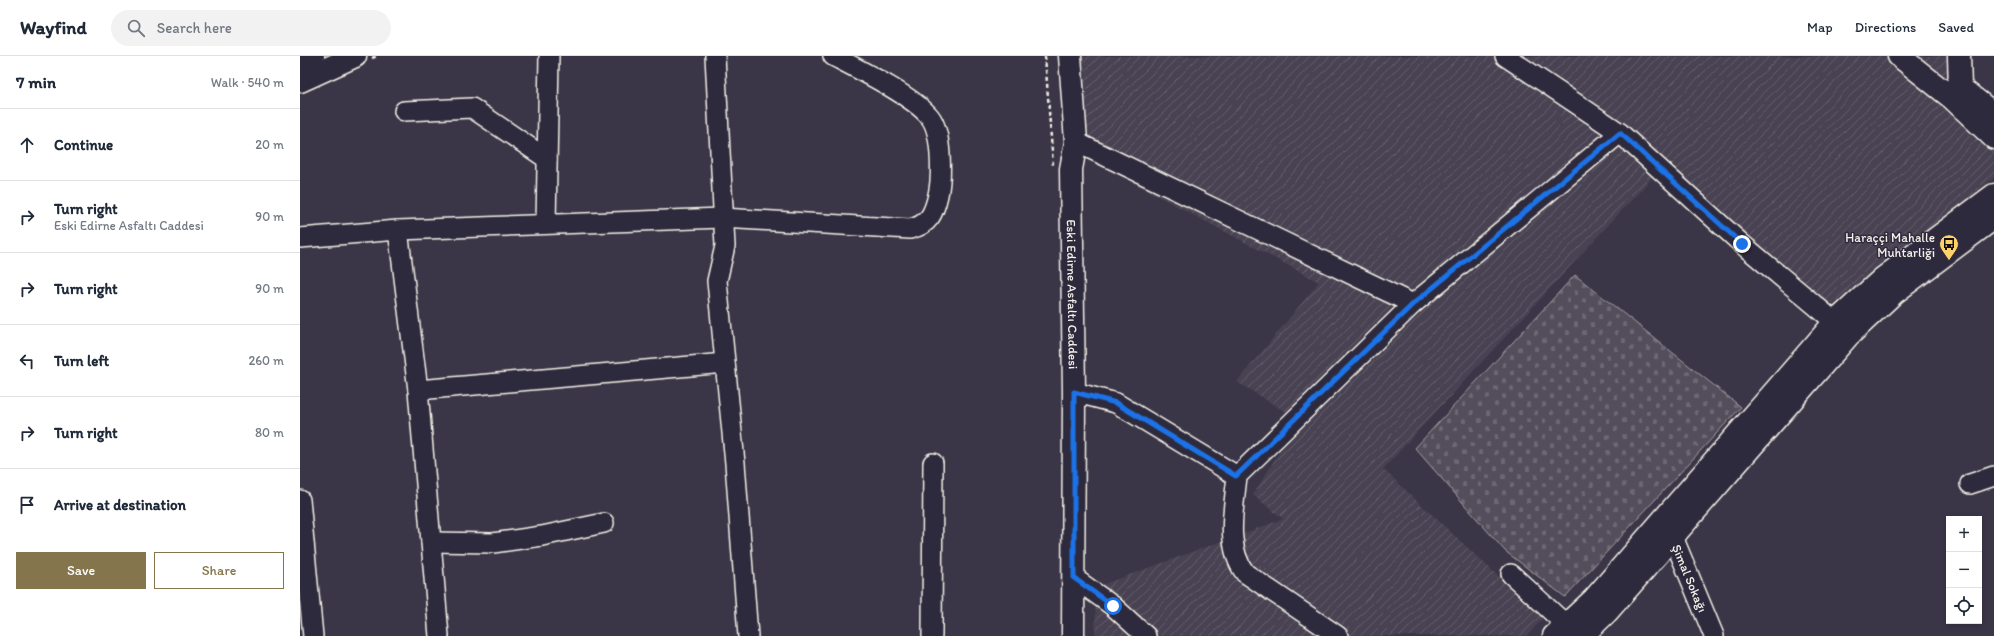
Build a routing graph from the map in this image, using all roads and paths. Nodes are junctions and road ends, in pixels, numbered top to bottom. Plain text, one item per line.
1 (313, 56) edge
2 (355, 56) edge
3 (549, 56) edge
4 (715, 56) edge
5 (832, 56) edge
6 (1045, 56) edge
7 (1056, 56) edge
8 (1070, 56) edge
9 (1505, 56) edge
10 (1899, 56) edge
11 (1922, 56) edge
12 (1959, 56) edge
13 (302, 76) edge
14 (1957, 93) junction
15 (404, 111) dead end
16 (1994, 114) edge
17 (1620, 133) junction
18 (1994, 138) edge
19 (1076, 142) junction
20 (547, 159) junction
21 (1062, 171) junction
22 (1994, 195) edge
23 (722, 218) junction
24 (1994, 218) edge
25 (546, 224) junction
26 (398, 230) junction
27 (300, 238) edge
28 (1413, 304) junction
29 (1841, 329) junction
30 (725, 363) junction
31 (418, 390) junction
32 (1074, 392) junction
33 (933, 463) dead end
34 (1236, 476) junction
35 (1994, 476) edge
36 (1970, 484) dead end
37 (300, 500) edge
38 (604, 523) dead end
39 (1666, 531) junction
40 (431, 542) junction
41 (1511, 574) dead end
42 (1074, 578) junction
43 (1570, 633) edge
44 (313, 636) edge
45 (439, 636) edge
46 (748, 636) edge
47 (932, 636) edge
48 (1073, 636) edge
49 (1146, 636) edge
50 (1338, 636) edge
51 (1714, 636) edge

1 - 13 main road
2 - 13 main road
3 - 20 street
4 - 23 street
5 - 23 street
6 - 21 path
7 - 21 main road
8 - 19 main road
9 - 17 street
10 - 14 main road
11 - 14 main road
12 - 14 main road
14 - 16 main road
14 - 18 main road
15 - 20 street
17 - 28 street
17 - 29 street
19 - 21 main road
19 - 28 street
20 - 25 street
21 - 32 main road, Eski Edirne Asfaltı Caddesi
22 - 29 main road
23 - 25 street
23 - 30 street
24 - 29 main road
25 - 26 street
26 - 27 street
26 - 31 street
28 - 34 street
29 - 39 main road
30 - 31 street
30 - 46 street
31 - 40 street
32 - 34 street
32 - 42 main road, Eski Edirne Asfaltı Caddesi
33 - 47 street
34 - 50 street
35 - 36 street
37 - 44 street
38 - 40 street
39 - 43 main road
39 - 51 street, Şimal Sokağı
40 - 45 street
41 - 43 street
42 - 48 main road, Eski Edirne Asfaltı Caddesi
42 - 49 street

